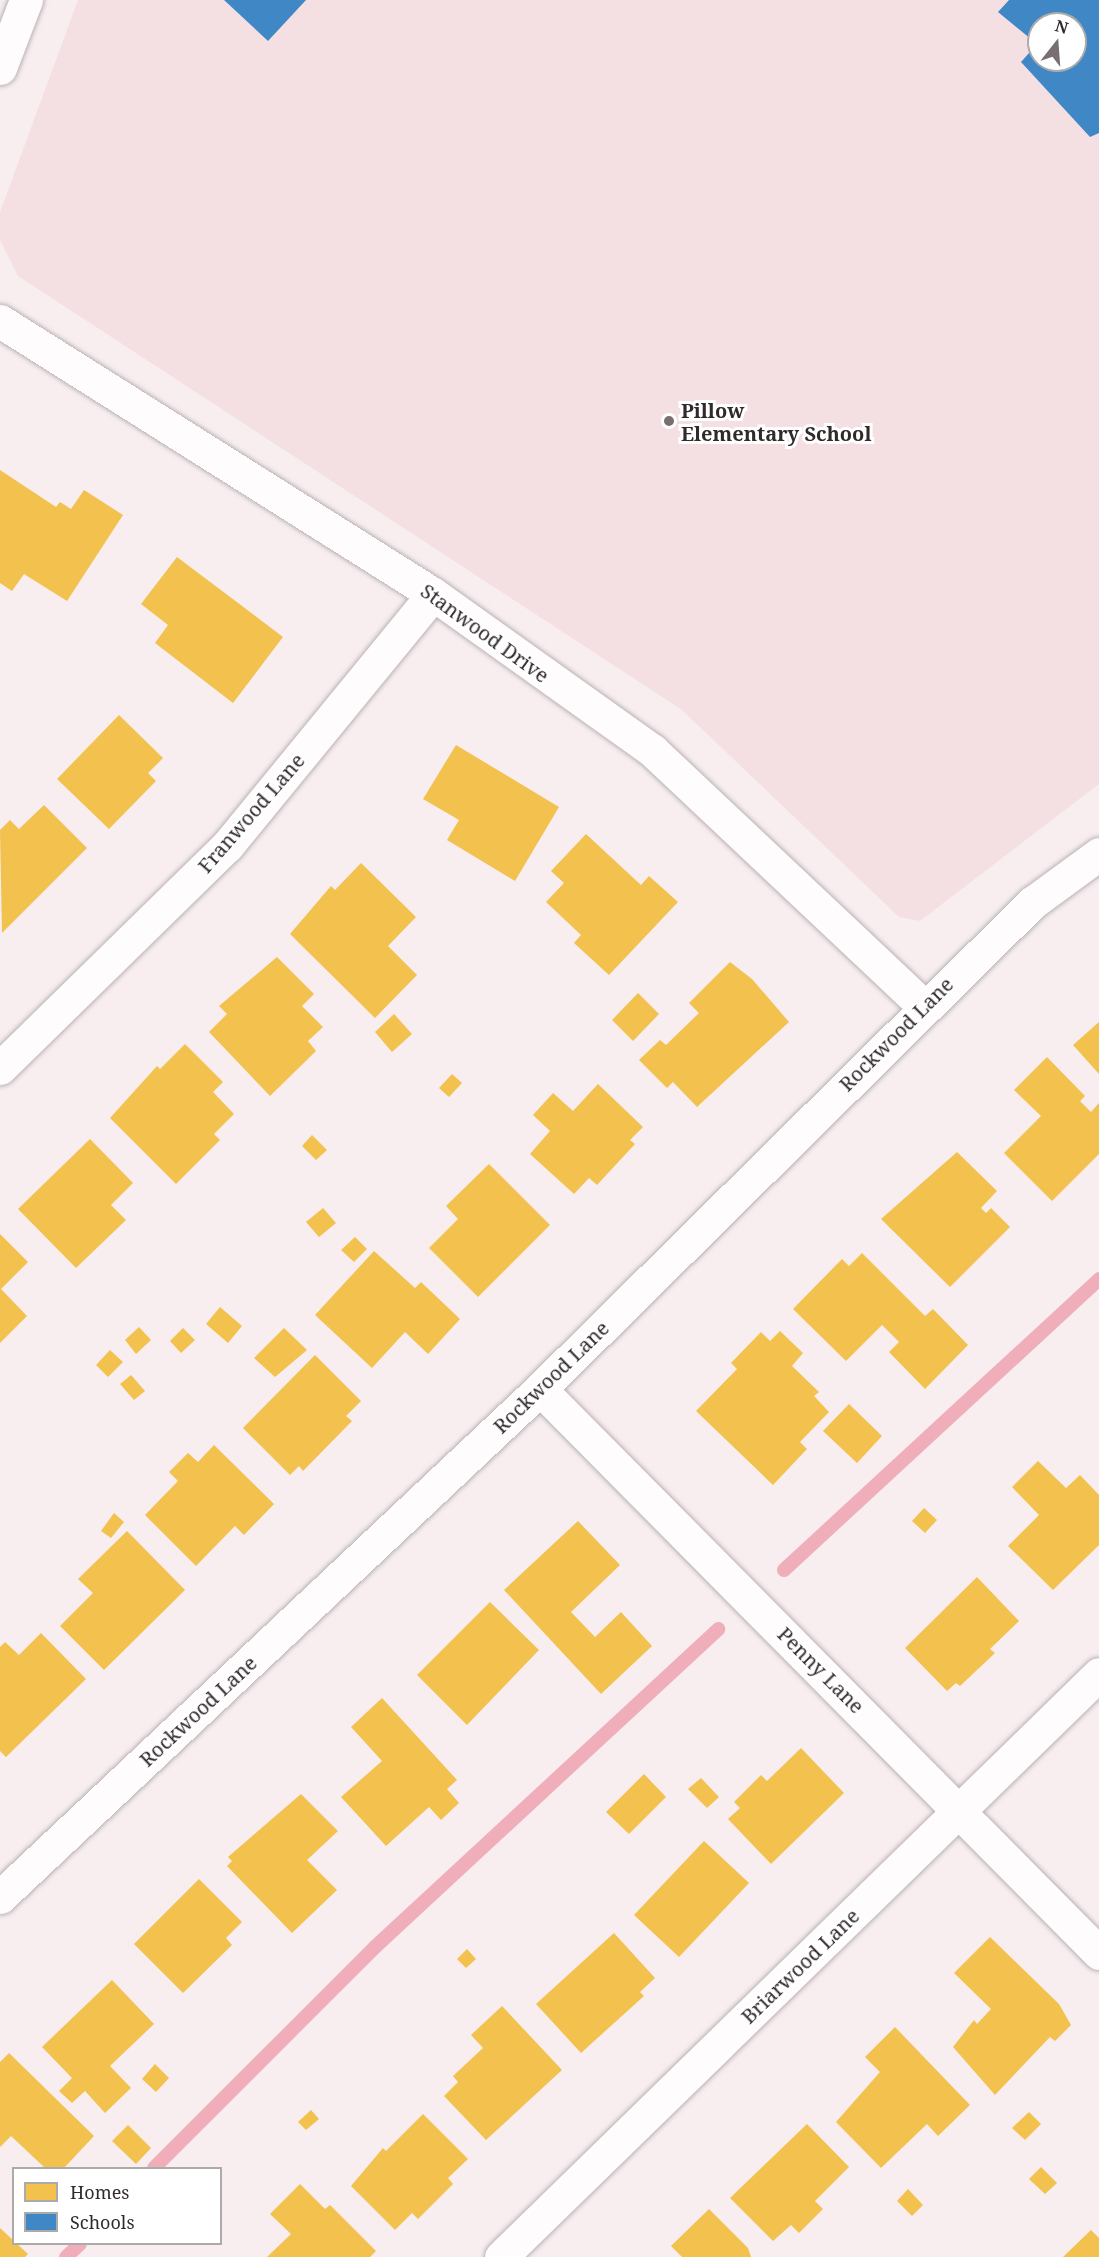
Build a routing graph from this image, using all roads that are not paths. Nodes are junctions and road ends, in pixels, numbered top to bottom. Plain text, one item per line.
1 (26, 0) edge
2 (0, 68) edge
3 (0, 321) edge
4 (433, 594) junction
5 (1099, 854) edge
6 (924, 1006) junction
7 (0, 1068) edge
8 (540, 1389) junction
9 (1099, 1674) edge
10 (961, 1809) junction
11 (0, 1897) edge
12 (1099, 1953) edge
13 (501, 2257) edge

1 - 2 street
3 - 4 street, Stanwood Drive
4 - 6 street, Stanwood Drive
4 - 7 street, Franwood Lane
5 - 6 street, Rockwood Lane
6 - 8 street, Rockwood Lane
8 - 10 street, Penny Lane
8 - 11 street, Rockwood Lane
9 - 10 street, Briarwood Lane
10 - 12 street, Penny Lane
10 - 13 street, Briarwood Lane

